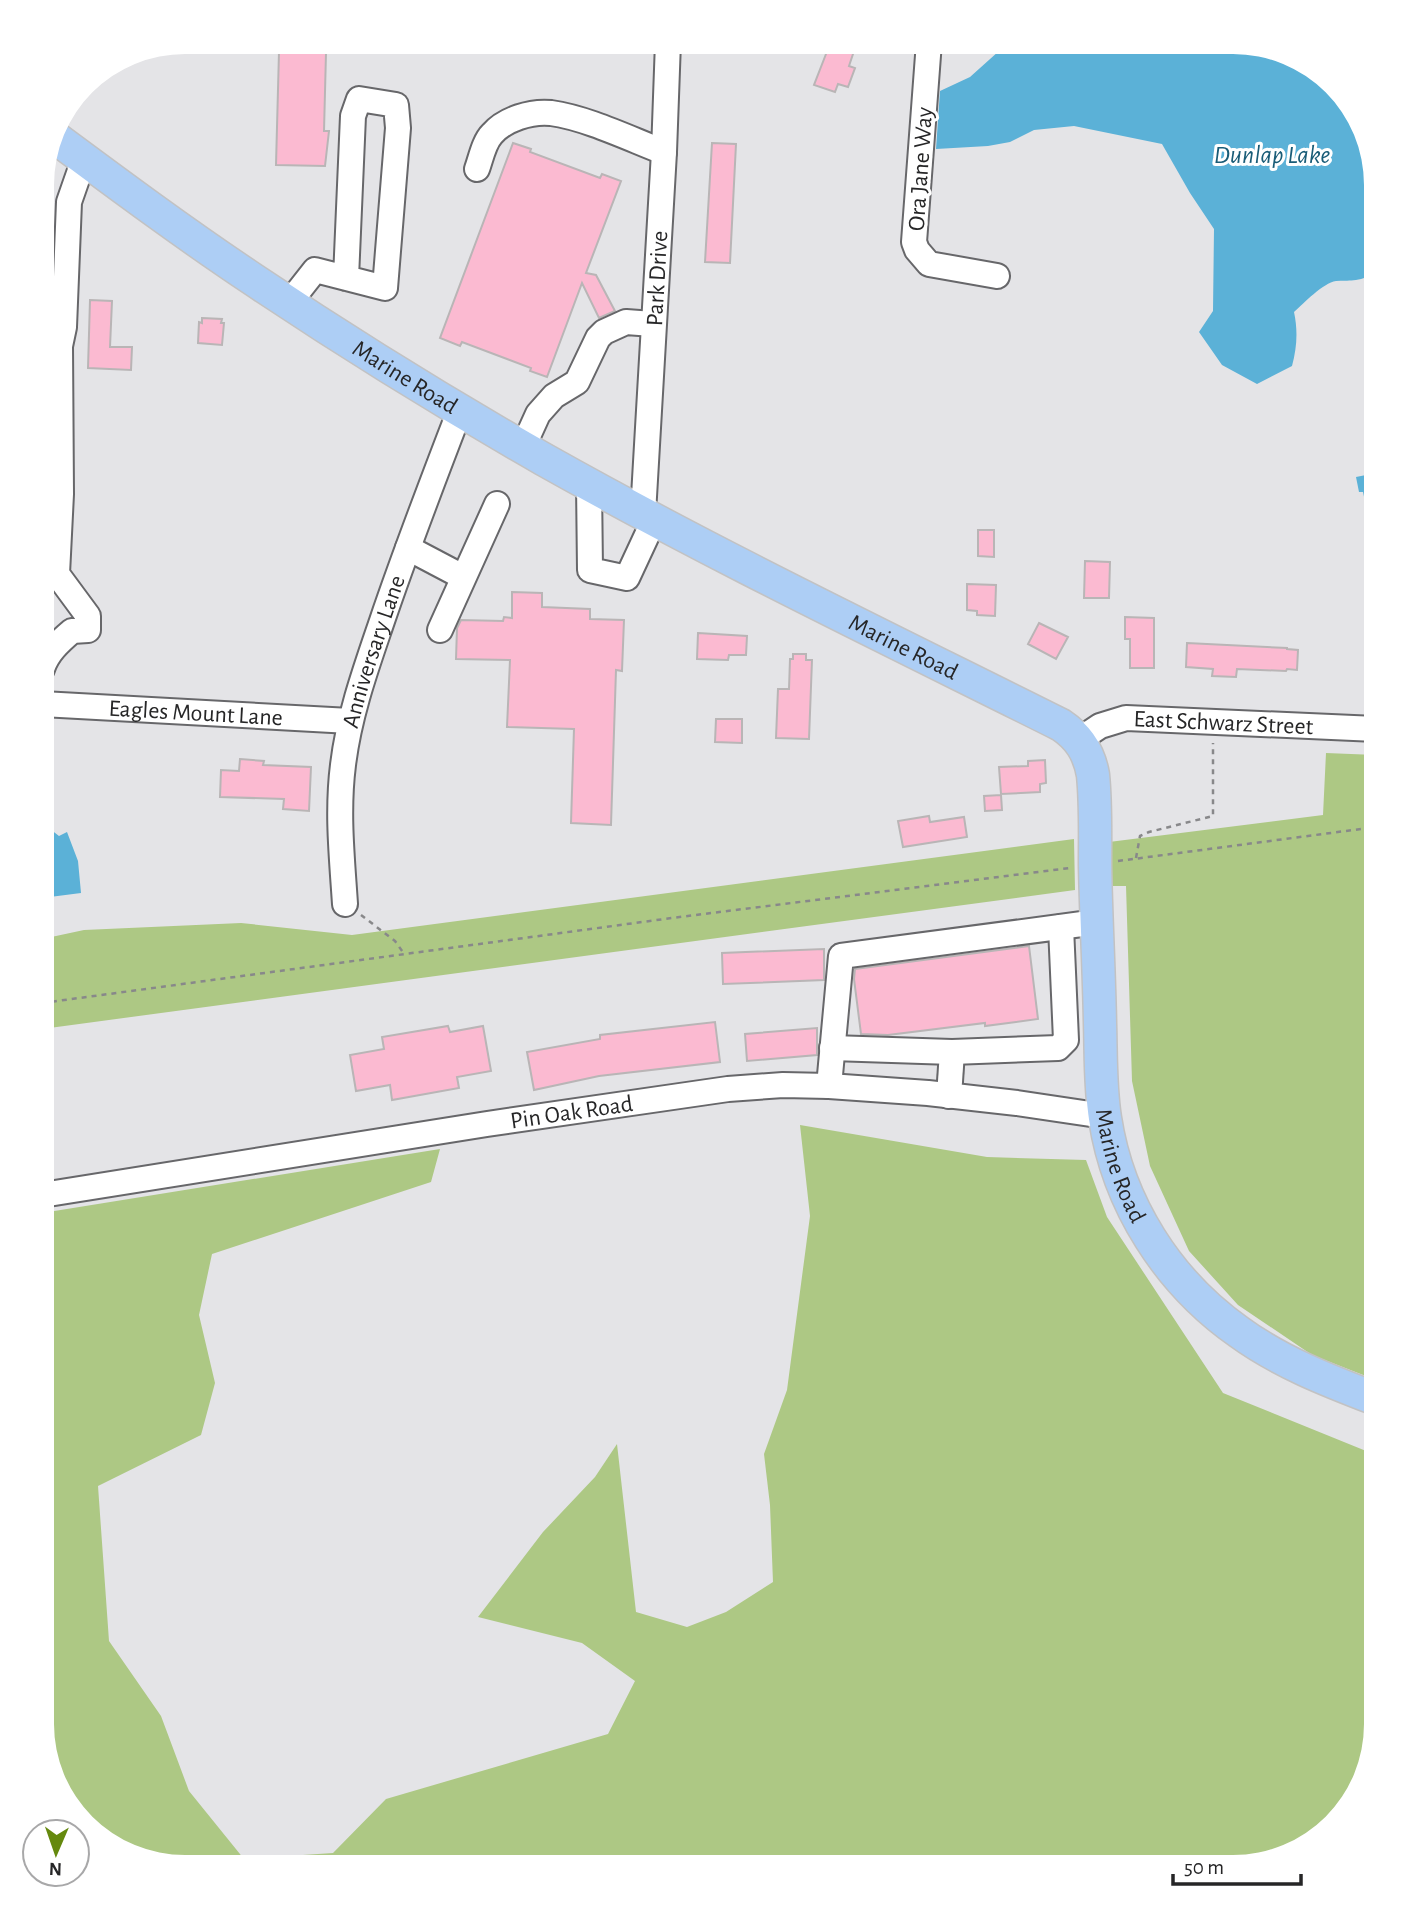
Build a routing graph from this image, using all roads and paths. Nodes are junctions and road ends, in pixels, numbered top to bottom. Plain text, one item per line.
1 (668, 54) edge
2 (928, 55) edge
3 (62, 142) edge
4 (664, 152) junction
5 (84, 159) junction
6 (477, 169) dead end
7 (997, 276) dead end
8 (346, 278) junction
9 (289, 303) junction
10 (55, 312) edge
11 (653, 324) junction
12 (55, 332) edge
13 (460, 410) junction
14 (523, 447) junction
15 (589, 484) junction
16 (497, 504) dead end
17 (648, 517) junction
18 (408, 548) junction
19 (463, 577) junction
20 (440, 629) dead end
21 (55, 648) edge
22 (55, 705) edge
23 (350, 721) junction
24 (1214, 722) junction
25 (1364, 728) edge
26 (1079, 740) junction
27 (1364, 829) edge
28 (1136, 858) junction
29 (1110, 862) dead end
30 (1075, 868) dead end
31 (345, 904) joint
32 (1097, 922) junction
33 (1061, 927) junction
34 (405, 955) junction
35 (54, 1001) edge
36 (832, 1048) junction
37 (952, 1052) junction
38 (829, 1086) junction
39 (949, 1096) junction
40 (1104, 1116) junction
41 (54, 1193) edge
42 (1364, 1394) edge

1 - 4 street, Park Drive
2 - 7 street, Ora Jane Way
3 - 5 main road, Marine Road
4 - 6 street
4 - 11 street, Park Drive
5 - 9 main road, Marine Road
5 - 10 street
8 - 8 street
8 - 9 street
9 - 13 main road, Marine Road
11 - 14 street
11 - 17 street, Park Drive
12 - 21 street
13 - 14 main road, Marine Road
13 - 18 street, Anniversary Lane
14 - 15 main road, Marine Road
15 - 17 main road, Marine Road
15 - 17 street
16 - 19 street
17 - 26 main road, Marine Road
18 - 19 street
18 - 23 street, Anniversary Lane
19 - 20 street
22 - 23 street, Eagles Mount Lane
23 - 31 street, Anniversary Lane
24 - 25 street, East Schwarz Street
24 - 26 street, East Schwarz Street
24 - 28 path
26 - 32 main road, Marine Road
27 - 28 path
28 - 29 path
30 - 34 path
31 - 34 path
32 - 33 street
32 - 40 main road, Marine Road
33 - 36 street
33 - 37 street
34 - 35 path
36 - 37 street
36 - 38 street
37 - 39 street
38 - 39 street, Pin Oak Road
38 - 41 street, Pin Oak Road
39 - 40 street, Pin Oak Road
40 - 42 main road, Marine Road

